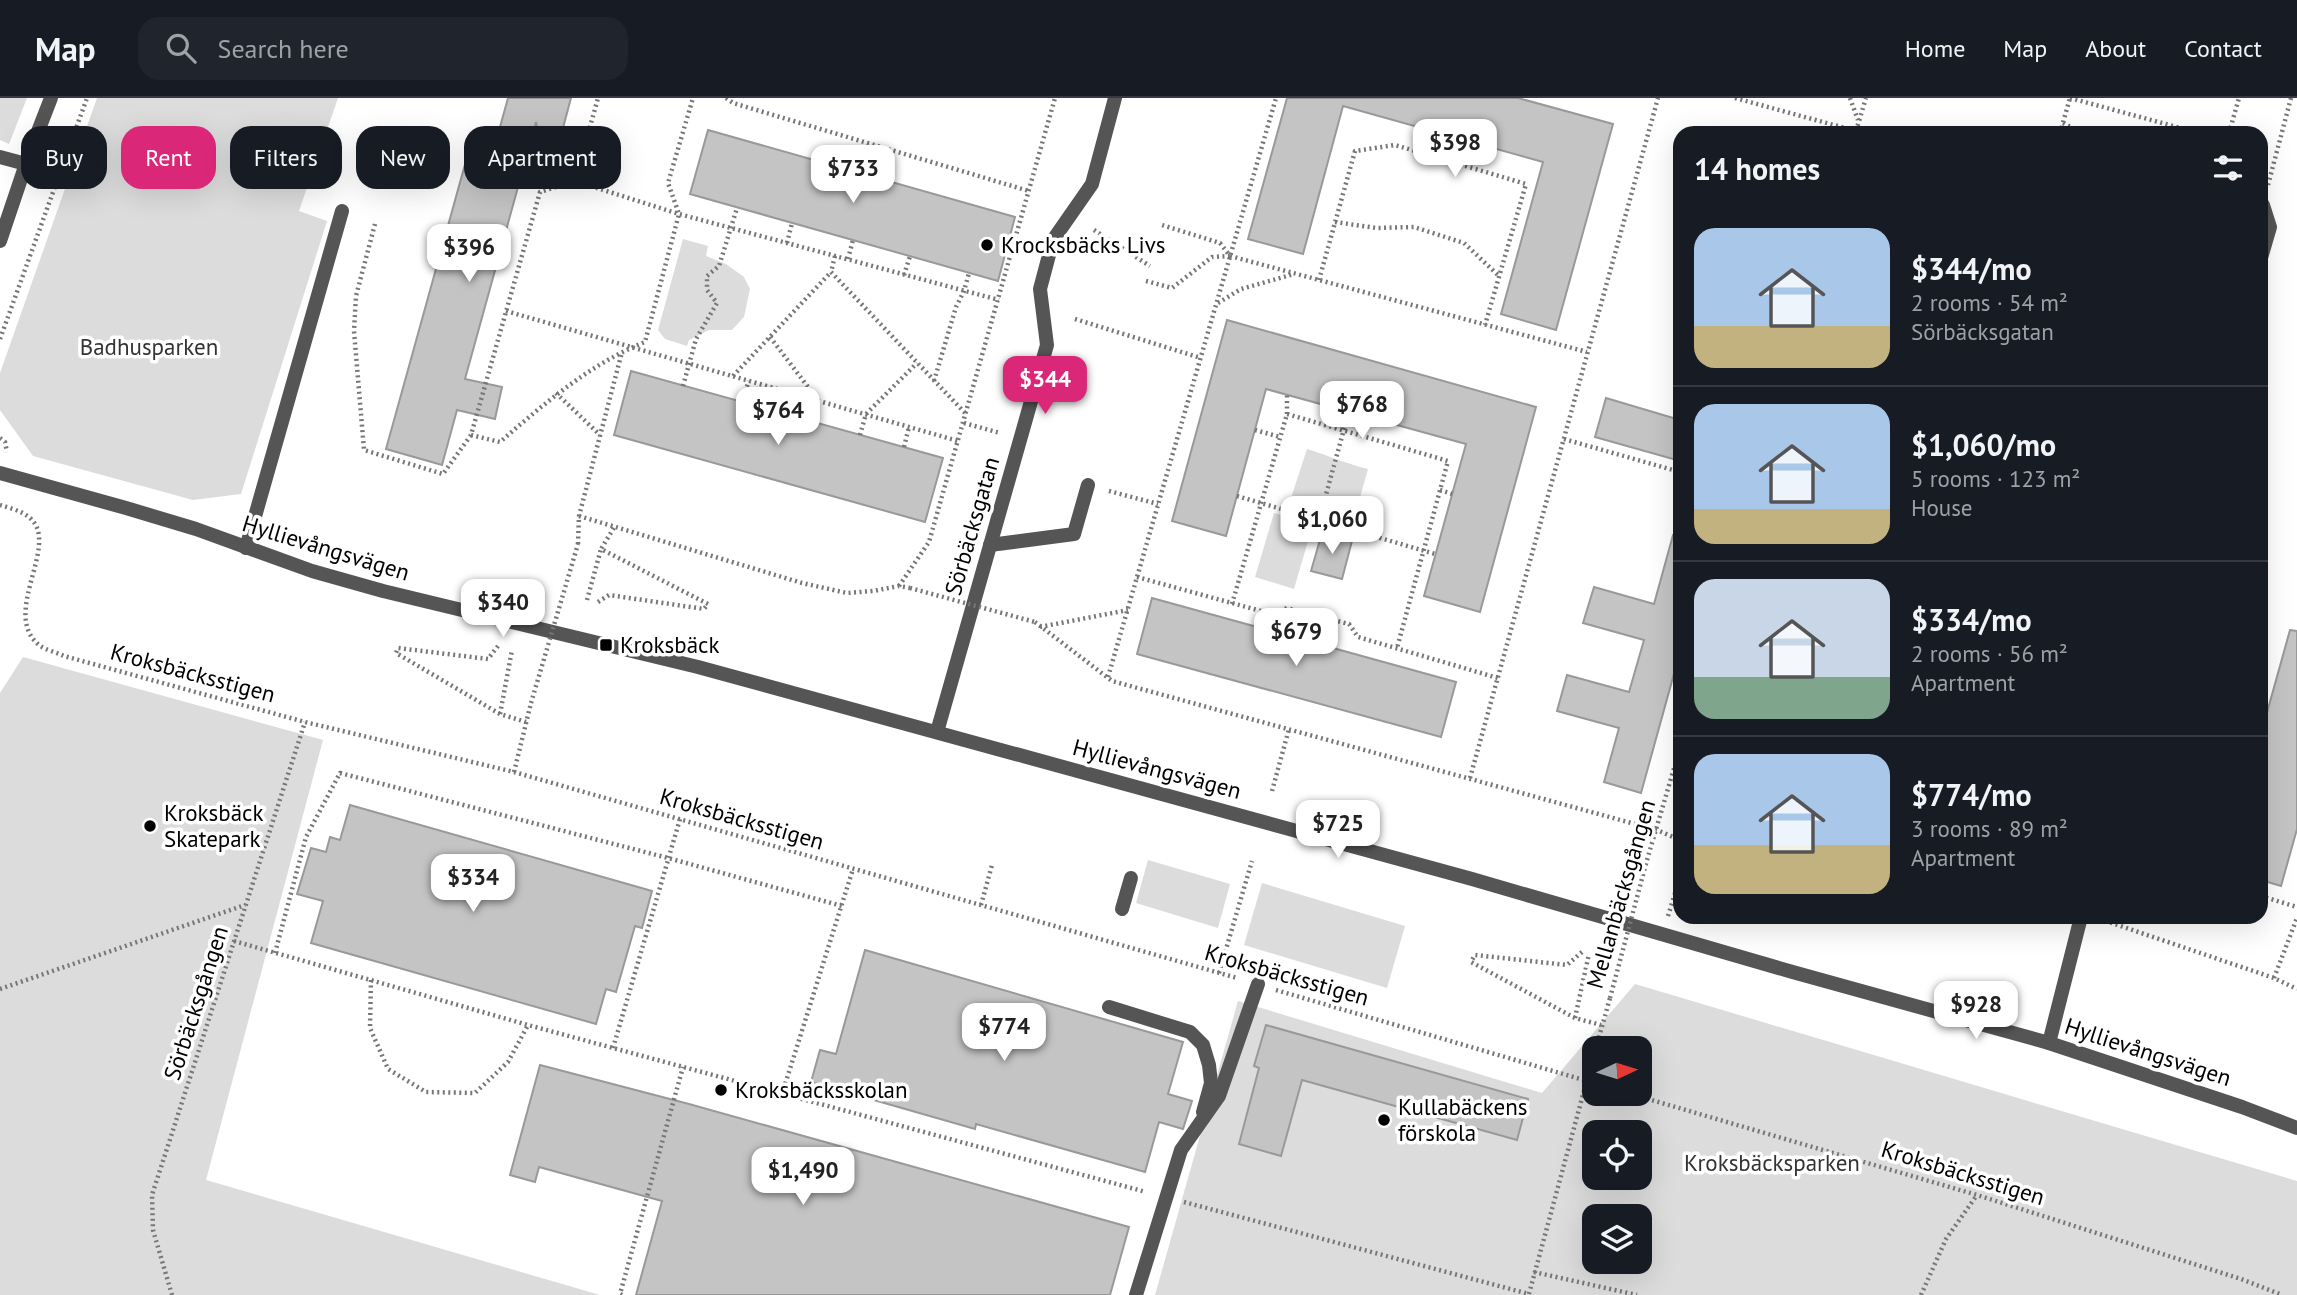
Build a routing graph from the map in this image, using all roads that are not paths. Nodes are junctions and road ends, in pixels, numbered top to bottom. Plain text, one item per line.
1 (51, 98) edge
2 (1115, 98) edge
3 (40, 126) edge
4 (0, 157) edge
5 (21, 163) edge
6 (21, 179) edge
7 (342, 211) dead end
8 (0, 241) edge
9 (0, 473) edge
10 (1088, 485) dead end
11 (990, 545) junction
12 (246, 548) junction
13 (937, 732) junction
14 (1131, 878) dead end
15 (1122, 909) dead end
16 (2079, 924) edge
17 (1258, 984) road end
18 (1109, 1007) dead end
19 (2049, 1043) junction
20 (1200, 1123) junction
21 (2297, 1128) edge
22 (1136, 1295) edge

1 - 3 street
2 - 11 street, Sörbäcksgatan
4 - 5 street
6 - 8 street
7 - 12 street
9 - 12 street, Hyllievångsvägen
10 - 11 street
11 - 13 street, Sörbäcksgatan
12 - 13 street, Hyllievångsvägen
13 - 19 street, Hyllievångsvägen
14 - 15 street
16 - 19 street
17 - 20 street
18 - 20 street
19 - 21 street, Hyllievångsvägen
20 - 22 street

